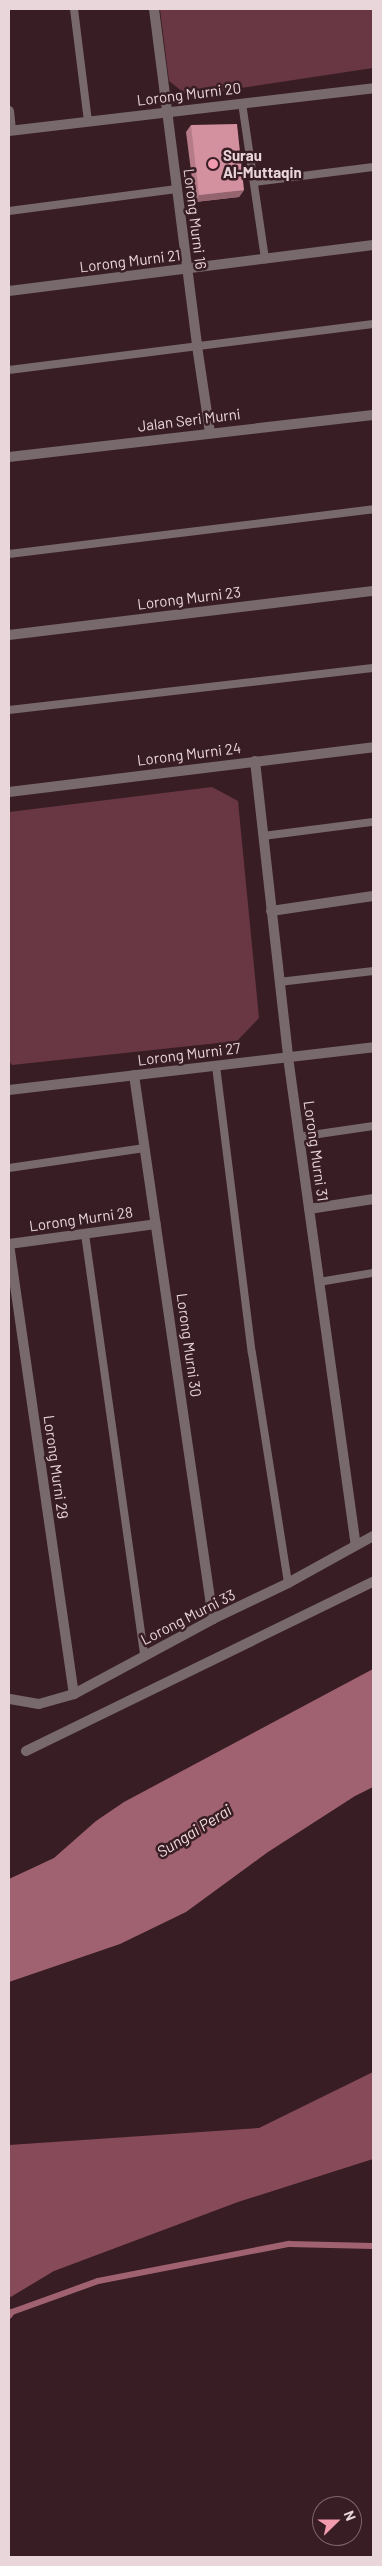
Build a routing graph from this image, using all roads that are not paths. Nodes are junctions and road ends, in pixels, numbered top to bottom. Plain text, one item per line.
1 (74, 9) edge
2 (154, 9) edge
3 (373, 88) edge
4 (242, 103) junction
5 (9, 111) edge
6 (166, 112) junction
7 (88, 121) junction
8 (10, 130) edge
9 (373, 167) edge
10 (254, 182) junction
11 (177, 189) junction
12 (9, 211) edge
13 (373, 245) edge
14 (265, 259) junction
15 (187, 269) junction
16 (9, 291) edge
17 (373, 324) edge
18 (197, 346) junction
19 (9, 370) edge
20 (373, 415) edge
21 (210, 433) junction
22 (9, 456) edge
23 (373, 510) edge
24 (9, 554) edge
25 (373, 591) edge
26 (9, 634) edge
27 (373, 668) edge
28 (9, 710) edge
29 (373, 748) edge
30 (255, 761) junction
31 (9, 792) edge
32 (373, 822) edge
33 (263, 836) junction
34 (373, 896) edge
35 (271, 911) junction
36 (373, 971) edge
37 (279, 982) junction
38 (373, 1047) edge
39 (288, 1057) junction
40 (216, 1066) junction
41 (134, 1075) junction
42 (9, 1090) edge
43 (373, 1126) edge
44 (298, 1137) junction
45 (145, 1148) junction
46 (9, 1168) edge
47 (373, 1199) edge
48 (309, 1209) junction
49 (156, 1224) junction
50 (85, 1234) junction
51 (9, 1244) edge
52 (373, 1273) edge
53 (319, 1282) junction
54 (373, 1536) edge
55 (356, 1545) junction
56 (373, 1582) edge
57 (288, 1583) junction
58 (213, 1619) junction
59 (144, 1656) junction
60 (74, 1694) junction
61 (9, 1698) edge
62 (26, 1751) dead end

1 - 7 lane
2 - 6 street, Lorong Murni 16
3 - 4 street, Lorong Murni 20
4 - 6 street, Lorong Murni 20
4 - 10 lane
5 - 8 street
6 - 7 street, Lorong Murni 20
6 - 11 street, Lorong Murni 16
7 - 8 street, Lorong Murni 20
9 - 10 lane
10 - 14 lane
11 - 12 lane
11 - 15 street, Lorong Murni 16
13 - 14 street, Lorong Murni 21
14 - 15 street, Lorong Murni 21
15 - 16 street, Lorong Murni 21
15 - 18 street, Lorong Murni 16
17 - 18 lane
18 - 19 lane
18 - 21 street, Lorong Murni 16
20 - 21 street, Jalan Seri Murni
21 - 22 street, Jalan Seri Murni
23 - 24 lane
25 - 26 street, Lorong Murni 23
27 - 28 lane
29 - 30 street, Lorong Murni 24
30 - 31 street, Lorong Murni 24
30 - 33 street, Lorong Murni 31
32 - 33 lane
33 - 35 street, Lorong Murni 31
34 - 35 street
35 - 37 street, Lorong Murni 31
36 - 37 lane
37 - 39 street, Lorong Murni 31
38 - 39 street, Lorong Murni 27
39 - 40 street, Lorong Murni 27
39 - 44 street, Lorong Murni 31
40 - 41 street, Lorong Murni 27
40 - 57 lane
41 - 42 street, Lorong Murni 27
41 - 45 street, Lorong Murni 30
43 - 44 lane
44 - 48 street, Lorong Murni 31
45 - 46 lane
45 - 49 street, Lorong Murni 30
47 - 48 street
48 - 53 street, Lorong Murni 31
49 - 50 street, Lorong Murni 28
49 - 58 street, Lorong Murni 30
50 - 51 street, Lorong Murni 28
50 - 59 lane
51 - 60 street, Lorong Murni 29
52 - 53 lane
53 - 55 street, Lorong Murni 31
54 - 55 street, Lorong Murni 33
55 - 57 street, Lorong Murni 33
56 - 62 street
57 - 58 street, Lorong Murni 33
58 - 59 street, Lorong Murni 33
59 - 60 street, Lorong Murni 33
60 - 61 street, Lorong Murni 33

